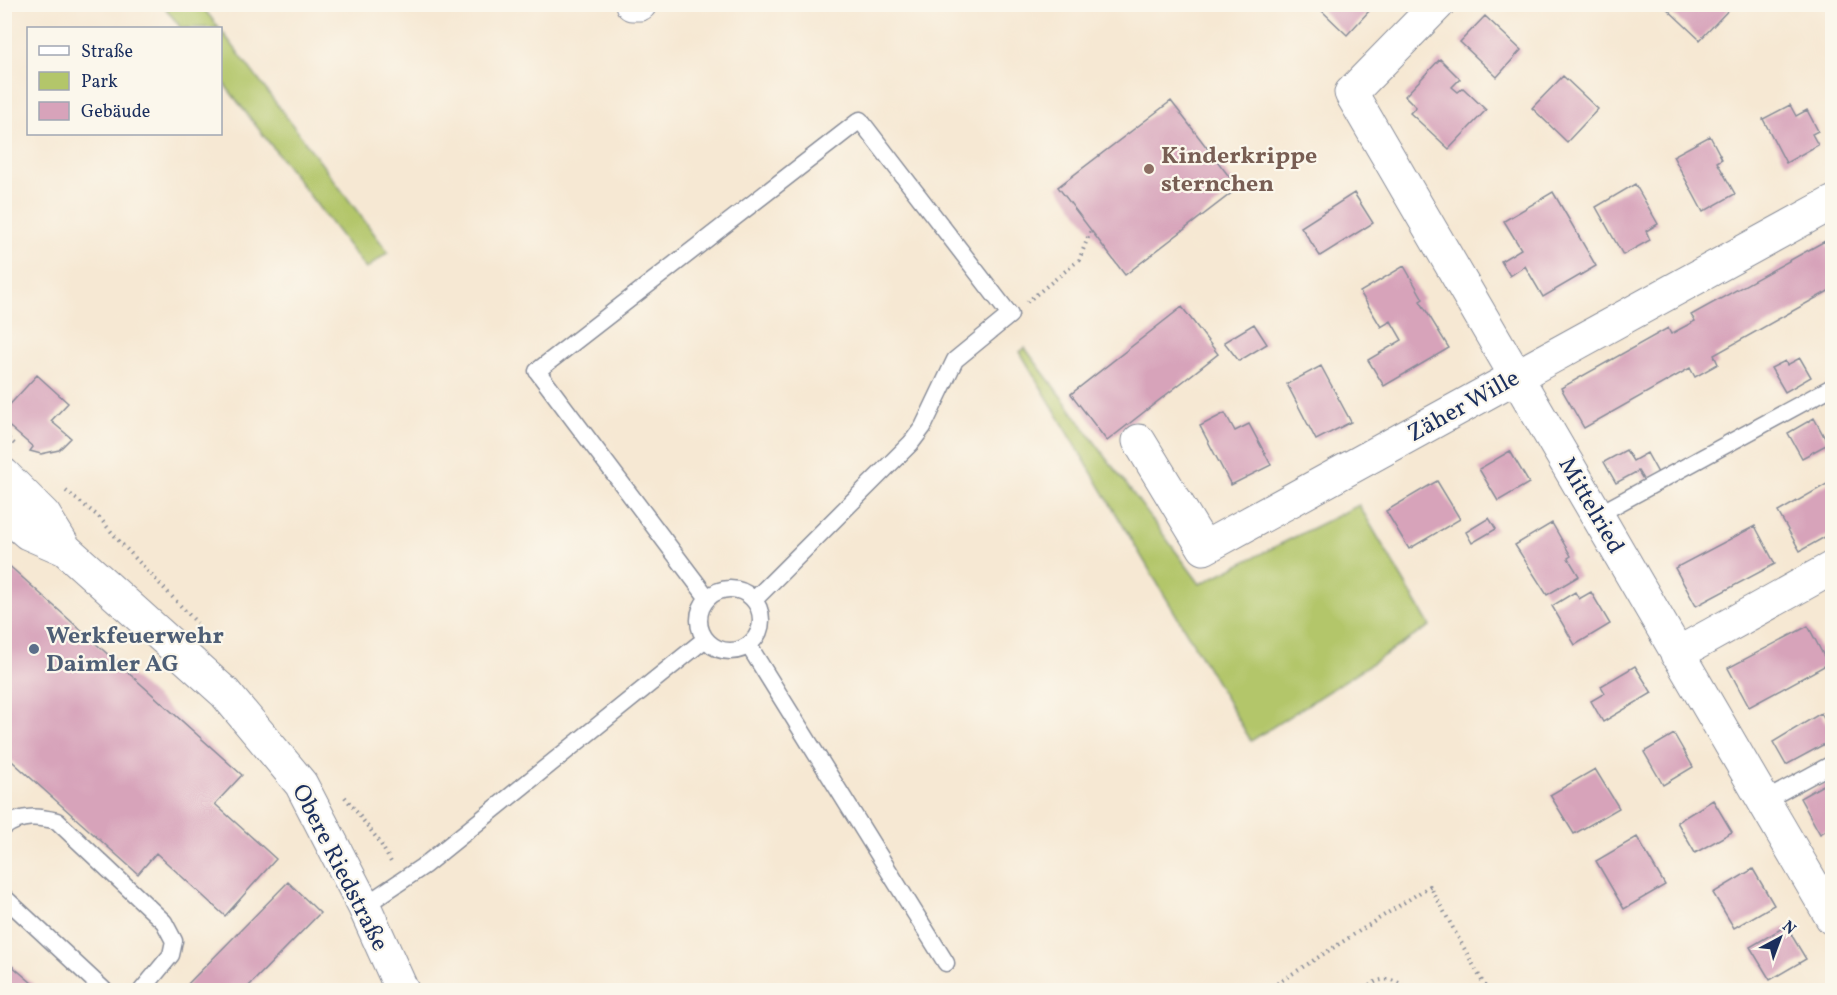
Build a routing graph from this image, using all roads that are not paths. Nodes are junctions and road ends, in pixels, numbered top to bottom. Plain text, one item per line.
1 (633, 4) edge
2 (640, 4) edge
3 (1438, 4) edge
4 (1833, 203) edge
5 (1517, 376) junction
6 (1833, 387) edge
7 (1138, 441) dead end
8 (4, 475) edge
9 (4, 512) edge
10 (1597, 515) junction
11 (65, 549) junction
12 (1833, 568) edge
13 (707, 597) junction
14 (754, 599) junction
15 (704, 640) junction
16 (749, 646) junction
17 (1677, 654) junction
18 (1833, 764) edge
19 (1764, 801) junction
20 (4, 827) edge
21 (4, 897) edge
22 (364, 906) junction
23 (1833, 918) edge
24 (946, 963) dead end
25 (104, 990) edge
26 (142, 990) edge
27 (402, 990) edge

1 - 2 street
3 - 5 street, Mittelried
4 - 5 street, Zäher Wille
5 - 7 street, Zäher Wille
5 - 10 street, Mittelried
6 - 10 lane
8 - 11 street
9 - 11 street
10 - 17 street, Mittelried
11 - 22 street, Obere Riedstraße
12 - 17 street
13 - 14 lane
13 - 14 lane
13 - 15 lane
14 - 16 lane
15 - 16 lane
15 - 22 lane
16 - 24 lane
17 - 19 street, Mittelried
18 - 19 lane
19 - 23 street, Mittelried
20 - 26 lane
21 - 25 lane
22 - 27 street, Obere Riedstraße

